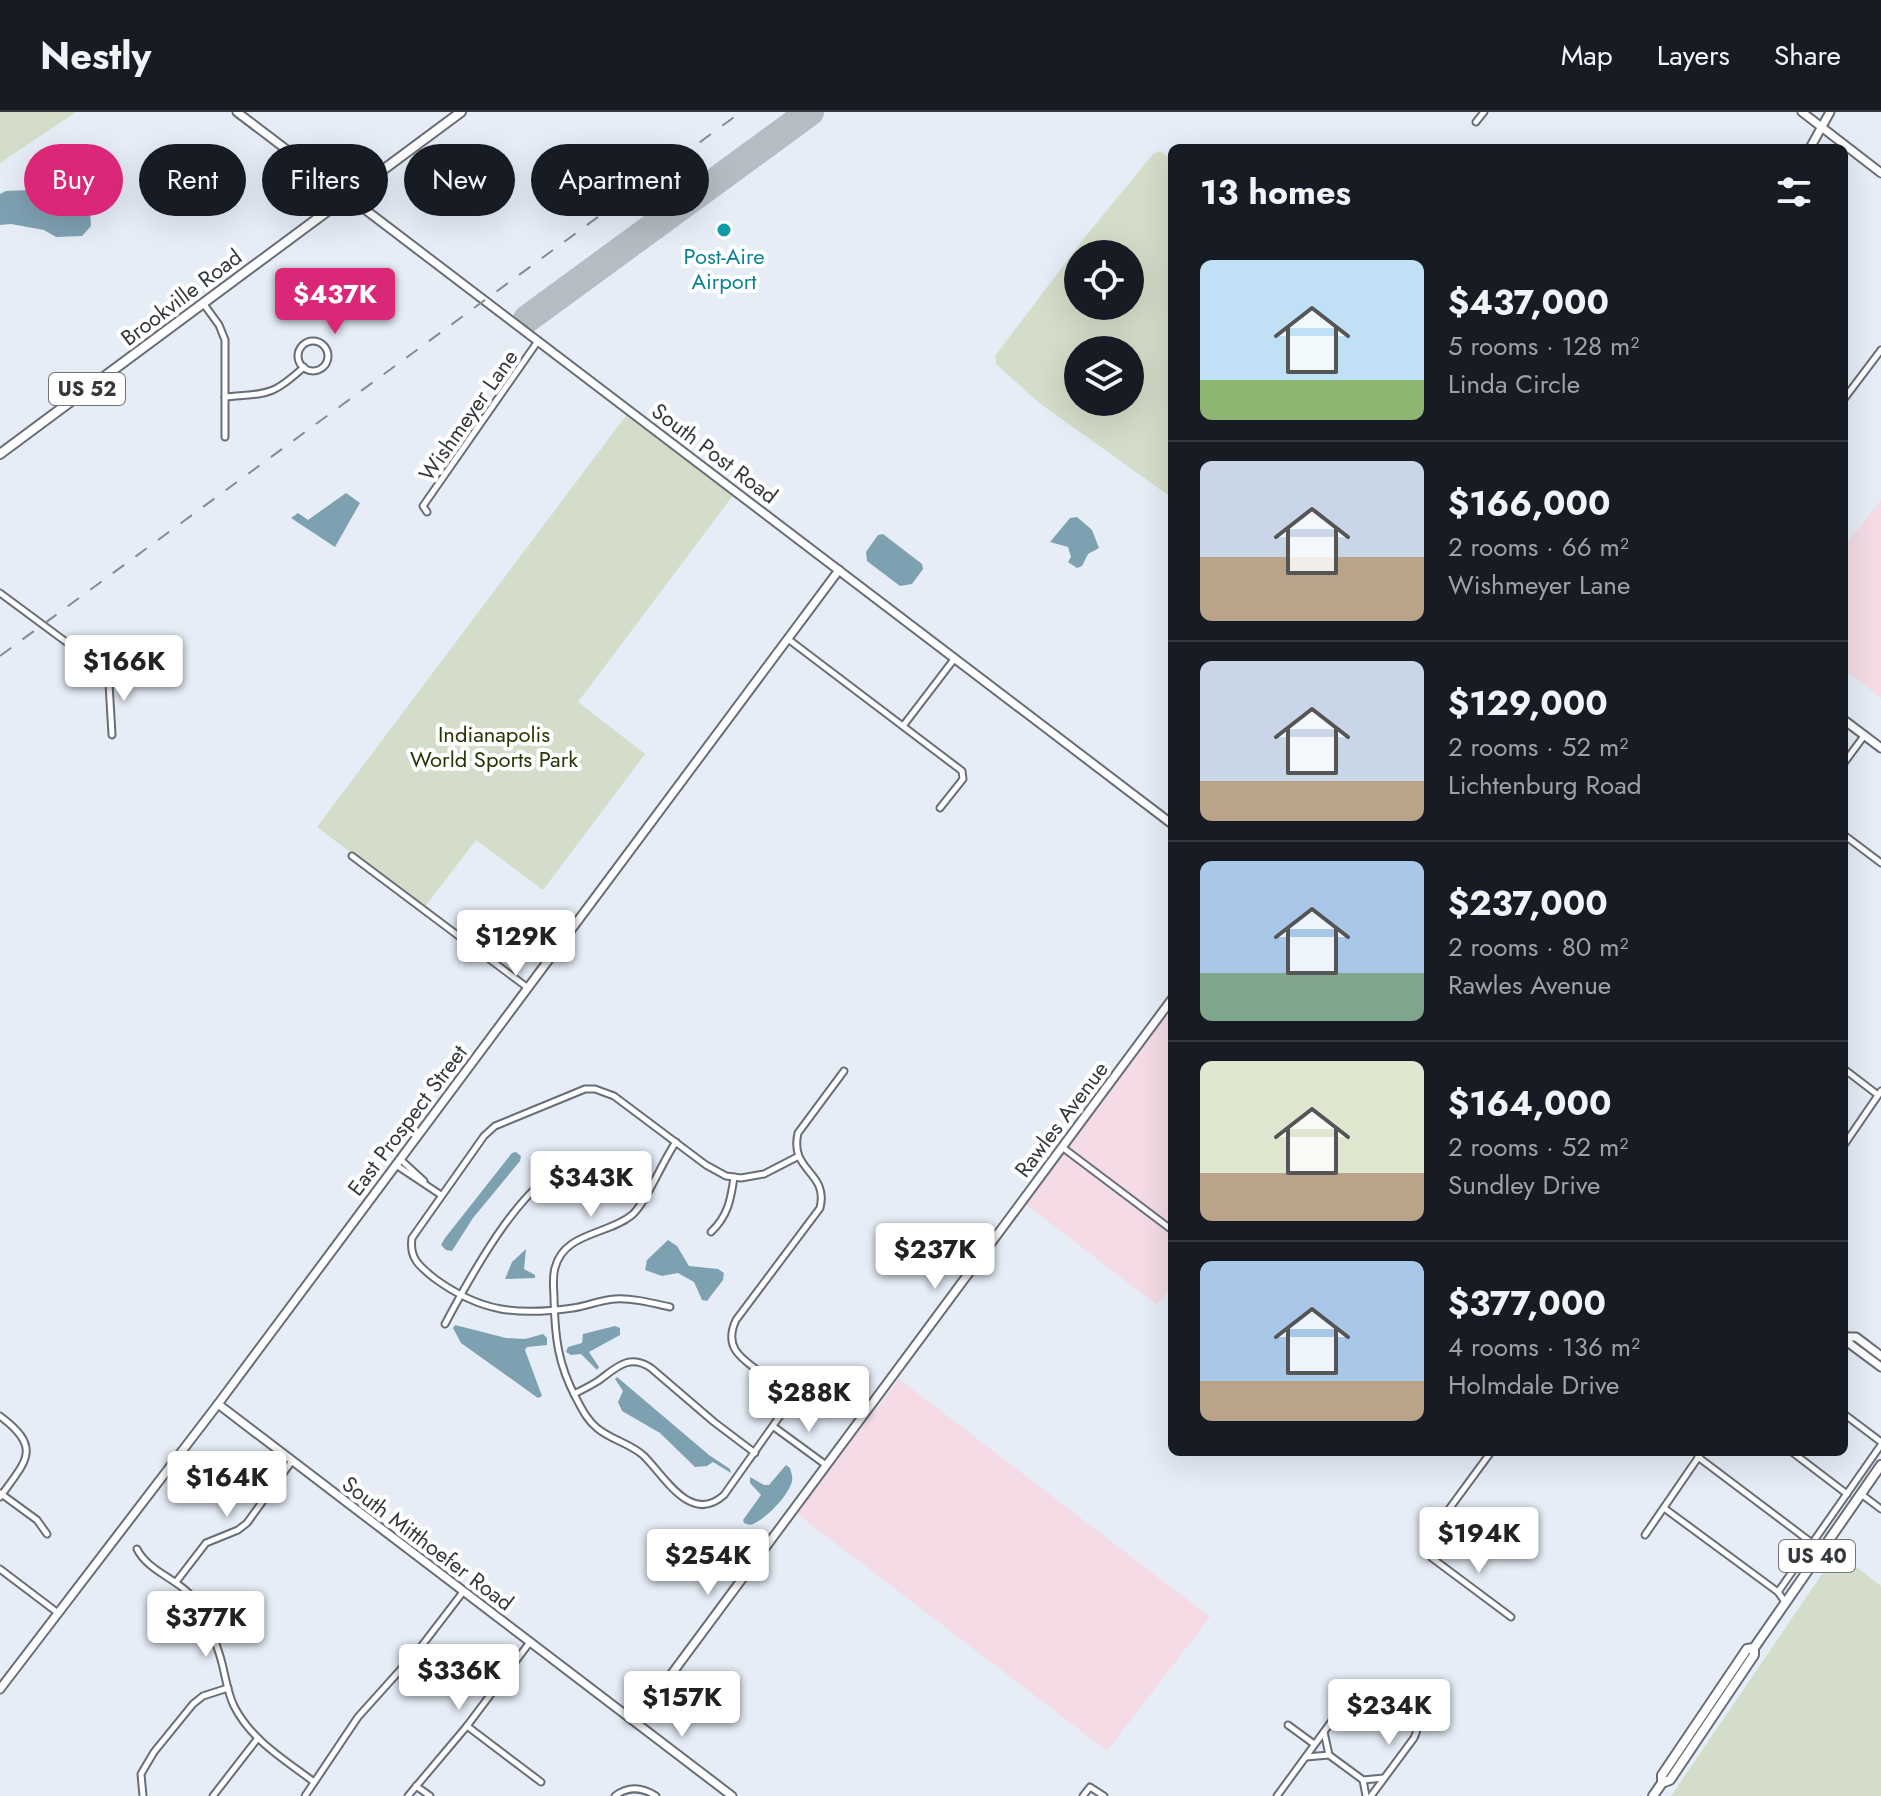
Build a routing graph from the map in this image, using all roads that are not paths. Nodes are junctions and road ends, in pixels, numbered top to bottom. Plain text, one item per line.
1 (237, 112) edge
2 (461, 112) edge
3 (1484, 112) edge
4 (1802, 112) edge
5 (1830, 112) edge
6 (1476, 122) dead end
7 (1821, 127) junction
8 (279, 144) edge
9 (1812, 144) edge
10 (1843, 144) edge
11 (1848, 148) edge
12 (388, 166) edge
13 (1881, 173) edge
14 (320, 216) edge
15 (373, 216) edge
16 (203, 303) junction
17 (538, 341) junction
18 (1881, 350) edge
19 (304, 367) junction
20 (1848, 394) edge
21 (225, 397) junction
22 (225, 437) dead end
23 (0, 454) edge
24 (425, 509) dead end
25 (839, 570) junction
26 (0, 593) edge
27 (788, 639) junction
28 (955, 658) junction
29 (1848, 723) edge
30 (903, 726) junction
31 (112, 735) dead end
32 (1864, 736) junction
33 (1881, 748) edge
34 (1848, 758) edge
35 (940, 808) dead end
36 (1168, 821) edge
37 (1848, 838) edge
38 (352, 856) dead end
39 (1881, 863) edge
40 (528, 988) junction
41 (1168, 1004) edge
42 (844, 1071) dead end
43 (1848, 1072) edge
44 (1880, 1093) edge
45 (1848, 1139) edge
46 (676, 1142) junction
47 (1062, 1147) junction
48 (797, 1157) junction
49 (398, 1162) junction
50 (581, 1165) dead end
51 (734, 1177) junction
52 (441, 1195) junction
53 (1168, 1227) edge
54 (711, 1232) dead end
55 (460, 1296) junction
56 (670, 1307) dead end
57 (554, 1310) junction
58 (445, 1324) dead end
59 (1848, 1335) edge
60 (1848, 1340) edge
61 (1881, 1356) edge
62 (1881, 1364) edge
63 (574, 1394) junction
64 (218, 1404) junction
65 (0, 1416) edge
66 (1848, 1417) edge
67 (774, 1427) junction
68 (1881, 1444) edge
69 (755, 1453) junction
70 (1488, 1456) edge
71 (1699, 1456) edge
72 (1701, 1456) edge
73 (1797, 1456) edge
74 (292, 1461) junction
75 (826, 1465) junction
76 (1881, 1465) edge
77 (1847, 1494) junction
78 (1861, 1494) junction
79 (1, 1495) edge
80 (1664, 1508) junction
81 (1881, 1509) edge
82 (47, 1534) dead end
83 (1645, 1535) dead end
84 (1812, 1543) junction
85 (137, 1549) dead end
86 (0, 1569) edge
87 (176, 1582) junction
88 (463, 1592) junction
89 (1778, 1592) junction
90 (1785, 1602) junction
91 (59, 1613) junction
92 (1511, 1617) dead end
93 (530, 1642) junction
94 (228, 1688) junction
95 (0, 1689) edge
96 (636, 1722) junction
97 (1288, 1725) dead end
98 (467, 1726) junction
99 (1323, 1732) junction
100 (258, 1738) junction
101 (1314, 1744) junction
102 (1329, 1755) junction
103 (1305, 1758) junction
104 (1384, 1778) junction
105 (1363, 1780) junction
106 (314, 1782) junction
107 (541, 1782) dead end
108 (416, 1786) junction
109 (143, 1796) edge
110 (213, 1796) edge
111 (305, 1796) edge
112 (408, 1796) edge
113 (430, 1796) edge
114 (615, 1796) edge
115 (656, 1796) edge
116 (732, 1796) edge
117 (1083, 1796) edge
118 (1104, 1796) edge
119 (1277, 1796) edge
120 (1368, 1796) edge
121 (1653, 1796) edge

1 - 8 street, South Post Road
2 - 12 main road, Brookville Road / US 52
3 - 6 street
4 - 7 street
5 - 7 street
7 - 9 street
7 - 10 street
11 - 13 street
14 - 16 main road, Brookville Road / US 52
15 - 17 street, South Post Road
16 - 21 street
16 - 23 main road, Brookville Road / US 52
17 - 24 street, Wishmeyer Lane
17 - 25 street, South Post Road
18 - 20 street
19 - 19 street
19 - 21 street
21 - 22 street
25 - 27 street, East Prospect Street
25 - 28 street, South Post Road
26 - 31 street
27 - 30 street
27 - 40 street, East Prospect Street
28 - 30 street
28 - 36 street, South Post Road
29 - 32 street
30 - 35 street
32 - 33 street
32 - 34 street
37 - 39 street
38 - 40 street
40 - 49 street, East Prospect Street
41 - 47 street, Rawles Avenue
42 - 48 street
43 - 44 street
44 - 45 street
46 - 51 street
46 - 52 street
46 - 57 street
47 - 53 street
47 - 75 street, Rawles Avenue
48 - 51 street
48 - 67 street
49 - 52 street
49 - 64 street, East Prospect Street
50 - 55 street
51 - 54 street
52 - 55 street
55 - 57 street
55 - 58 street
56 - 57 street
57 - 63 street
59 - 61 street
60 - 62 street
63 - 69 street
63 - 69 street
64 - 74 street, South Mitthoefer Road
64 - 91 street, East Prospect Street
65 - 79 street
66 - 68 street
67 - 69 street
67 - 75 street
68 - 77 street
70 - 92 street
71 - 80 street
72 - 84 street
73 - 77 street
74 - 87 street
74 - 88 street, South Mitthoefer Road
75 - 96 street, Rawles Avenue
76 - 78 main road, US 40
77 - 84 street
78 - 81 street
78 - 90 main road, US 40
79 - 82 street
80 - 83 street
80 - 89 street
84 - 89 street
85 - 87 street
86 - 91 street
87 - 94 street
88 - 93 street, South Mitthoefer Road
88 - 106 street
89 - 90 street
90 - 121 main road, US 40
91 - 95 street, East Prospect Street
93 - 96 street, South Mitthoefer Road
93 - 98 street
94 - 100 street
94 - 109 street
96 - 116 street, South Mitthoefer Road
97 - 101 street
98 - 107 street
98 - 108 street
99 - 101 street
99 - 102 street
99 - 104 street
100 - 106 street
100 - 110 street
101 - 103 street
102 - 103 street
102 - 105 street
103 - 119 street
104 - 105 street
104 - 120 street
105 - 120 street
106 - 111 street
108 - 112 street
108 - 113 street
114 - 115 street
117 - 118 street

